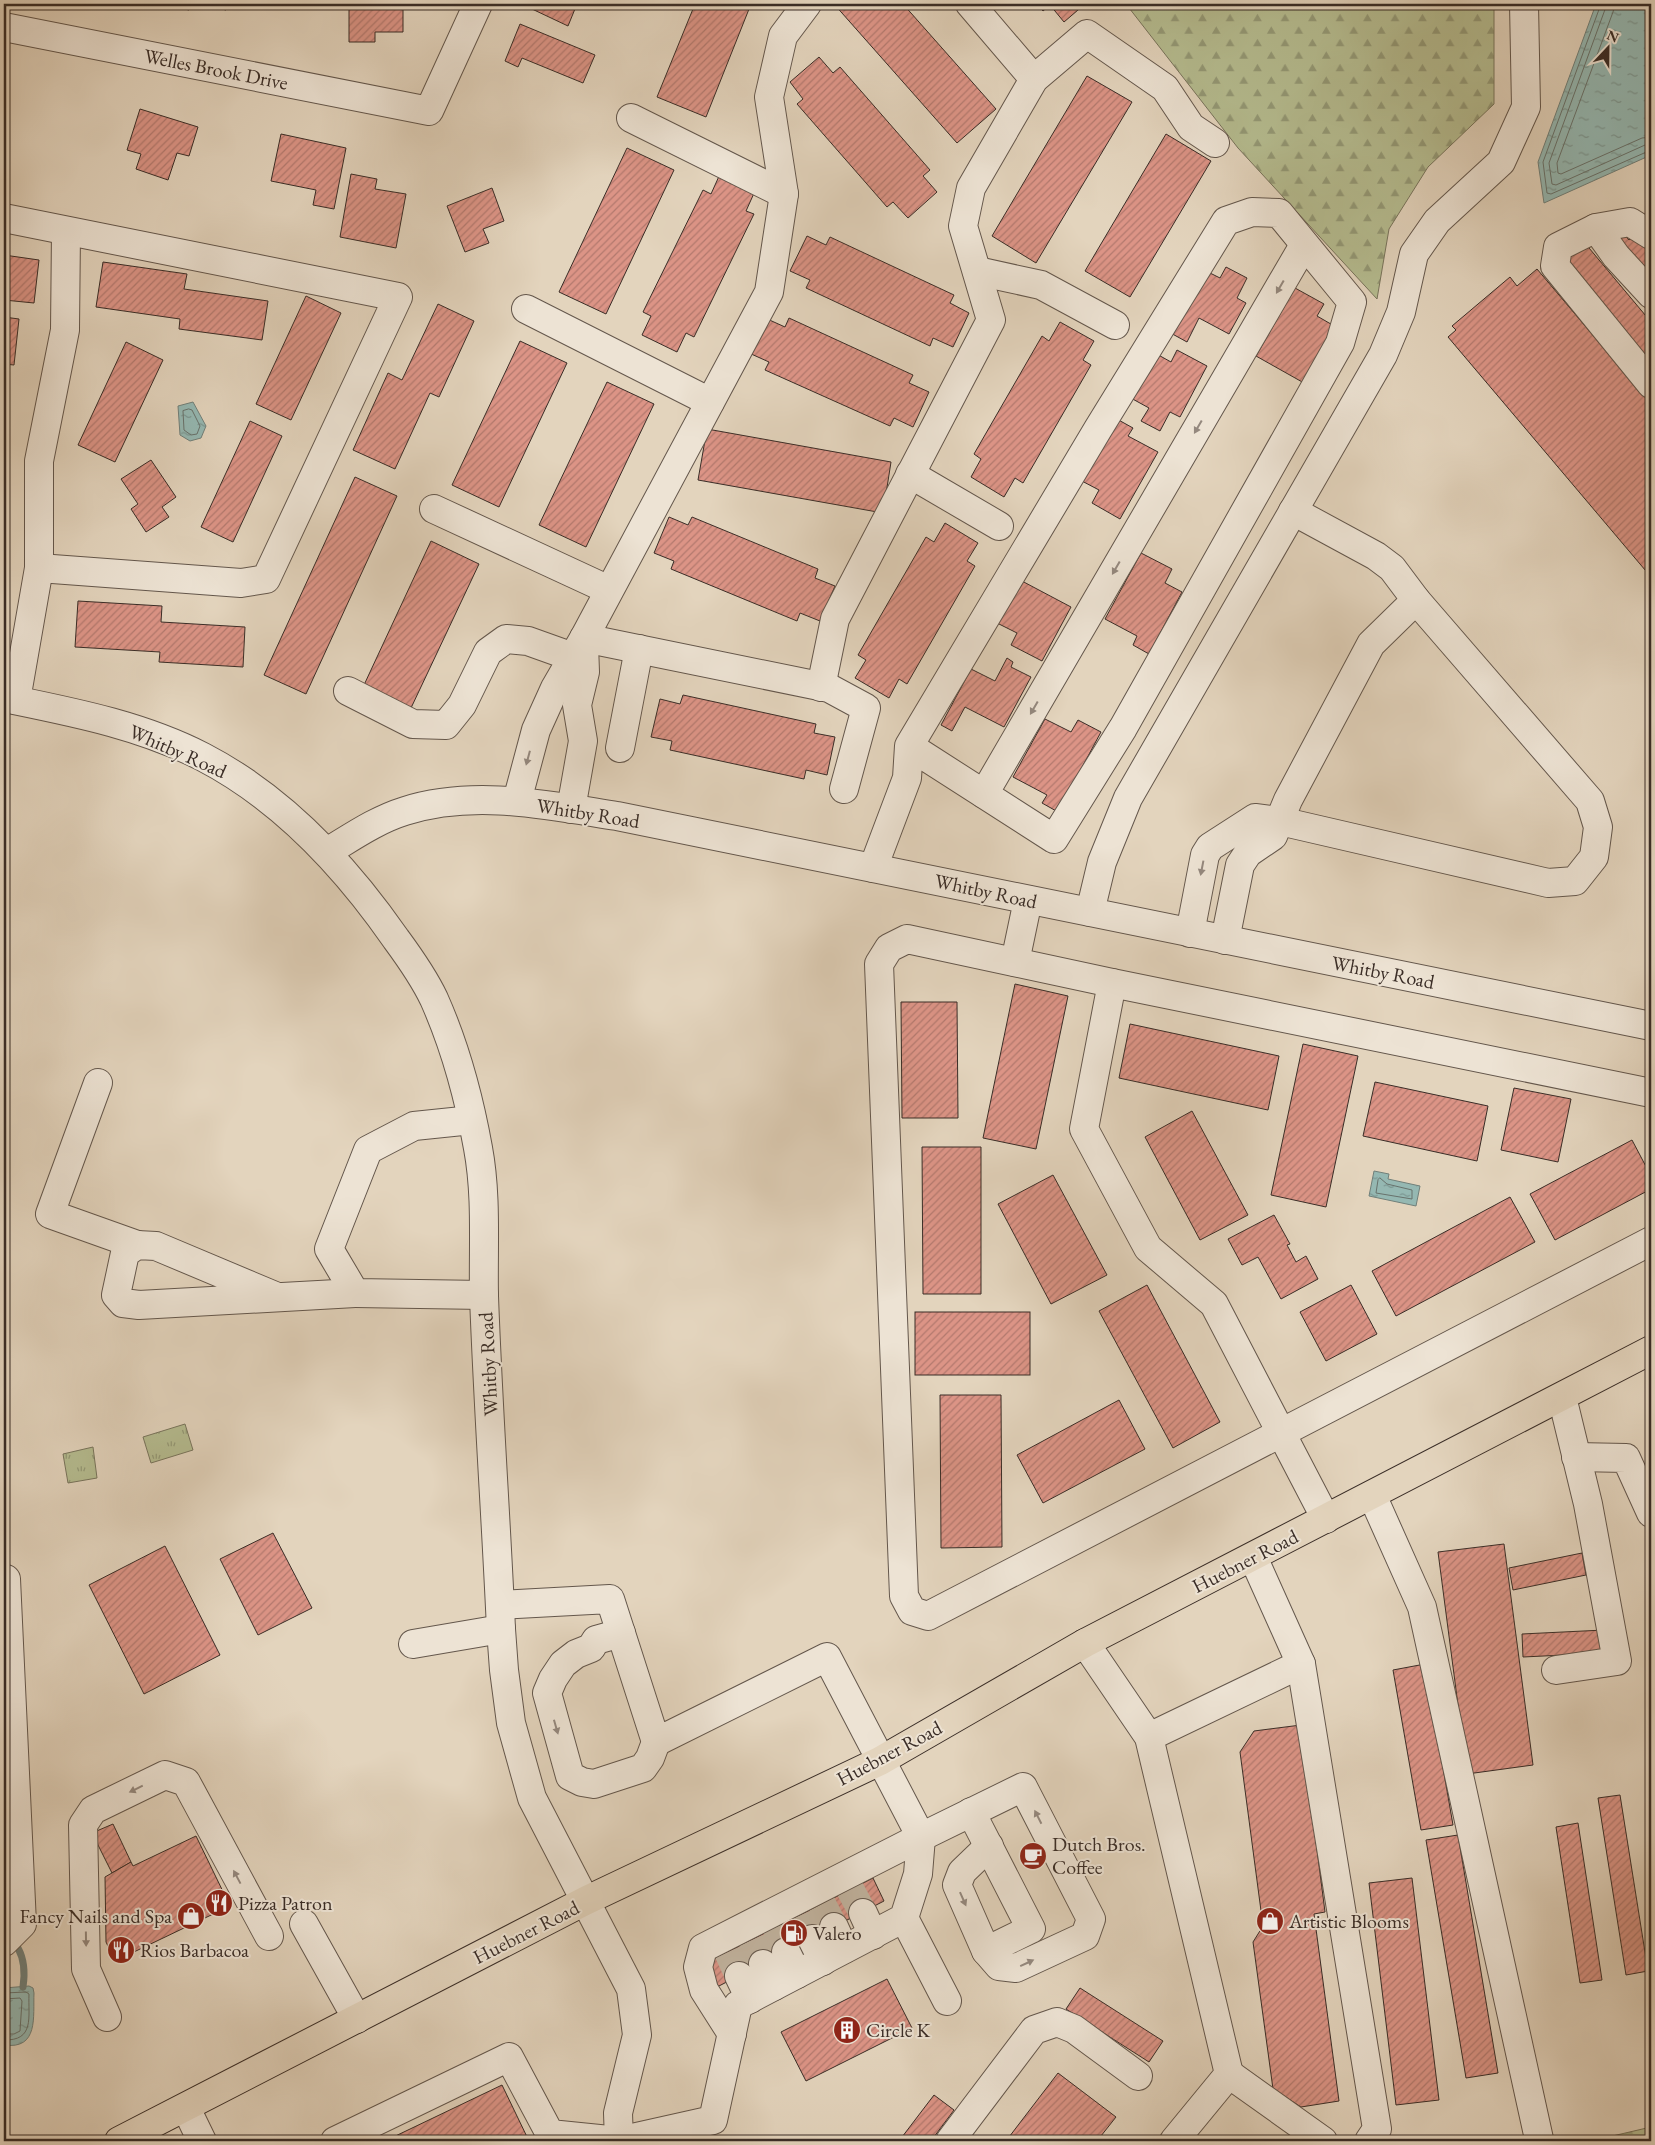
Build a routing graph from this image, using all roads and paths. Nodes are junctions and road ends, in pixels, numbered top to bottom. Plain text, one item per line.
1 (478, 4) edge
2 (807, 4) edge
3 (970, 4) edge
4 (1524, 4) edge
5 (4, 27) edge
6 (1034, 79) junction
7 (631, 118) dead end
8 (1215, 143) dead end
9 (784, 194) junction
10 (4, 218) edge
11 (1596, 228) junction
12 (66, 231) junction
13 (1651, 235) edge
14 (1304, 245) junction
15 (977, 271) junction
16 (1651, 294) edge
17 (526, 309) dead end
18 (1115, 325) dead end
19 (1651, 384) edge
20 (710, 402) junction
21 (910, 474) junction
22 (434, 509) dead end
23 (1293, 511) junction
24 (999, 526) dead end
25 (40, 568) junction
26 (609, 590) junction
27 (1416, 600) junction
28 (15, 641) edge
29 (639, 649) junction
30 (580, 652) junction
31 (821, 687) junction
32 (348, 691) dead end
33 (10, 699) edge
34 (542, 715) junction
35 (582, 723) junction
36 (909, 746) junction
37 (620, 748) dead end
38 (844, 789) dead end
39 (984, 794) junction
40 (517, 801) junction
41 (571, 808) junction
42 (1280, 821) junction
43 (1222, 839) junction
44 (327, 852) junction
45 (1243, 858) junction
46 (873, 868) junction
47 (1028, 900) junction
48 (1090, 912) junction
49 (1190, 932) junction
50 (1225, 940) junction
51 (1015, 962) junction
52 (1112, 983) junction
53 (1651, 1026) edge
54 (98, 1083) dead end
55 (1651, 1093) edge
56 (472, 1120) junction
57 (1651, 1241) edge
58 (137, 1245) junction
59 (355, 1293) junction
60 (484, 1295) junction
61 (275, 1296) junction
62 (1651, 1350) edge
63 (1562, 1397) junction
64 (1280, 1432) junction
65 (1576, 1457) junction
66 (1372, 1495) junction
67 (1651, 1513) edge
68 (1326, 1519) junction
69 (1253, 1557) junction
70 (6, 1579) dead end
71 (500, 1617) junction
72 (609, 1636) junction
73 (1085, 1643) junction
74 (413, 1644) dead end
75 (1301, 1664) junction
76 (1556, 1670) dead end
77 (1149, 1737) junction
78 (656, 1742) junction
79 (880, 1761) junction
80 (971, 1812) junction
81 (921, 1837) junction
82 (989, 1846) junction
83 (585, 1901) junction
84 (857, 1903) junction
85 (904, 1918) junction
86 (818, 1923) junction
87 (304, 1924) dead end
88 (269, 1936) dead end
89 (4, 1942) edge
90 (986, 1951) junction
91 (759, 1954) junction
92 (947, 2001) dead end
93 (107, 2017) dead end
94 (357, 2019) junction
95 (732, 2034) junction
96 (1229, 2074) junction
97 (1138, 2076) dead end
98 (186, 2108) junction
99 (546, 2138) edge
100 (1539, 2139) dead end
101 (119, 2141) edge
102 (202, 2141) edge
103 (335, 2141) edge
104 (619, 2141) edge
105 (950, 2141) edge
106 (1174, 2141) edge
107 (1323, 2141) edge
108 (1369, 2141) edge

1 - 5 street, Welles Brook Drive
2 - 9 street
3 - 6 street
4 - 23 street
6 - 8 street
6 - 15 street
7 - 9 street
9 - 20 street
10 - 12 street
11 - 13 street
11 - 16 street
11 - 19 street
12 - 25 street
12 - 25 street
14 - 36 street
14 -> 39 street
14 - 39 street
15 - 18 street
15 - 21 street
17 - 20 street
20 - 26 street
21 - 24 street
21 - 31 street
22 - 26 street
23 - 27 street
23 - 48 street
25 - 28 street
26 - 30 street
27 - 42 street
27 - 42 street
28 - 33 street
29 - 30 street
29 - 31 street
29 - 37 street
30 - 32 street
30 - 34 street
30 - 35 street
31 - 38 street
33 - 44 street, Whitby Road
34 - 35 street
34 -> 40 street
35 - 41 street
36 - 39 street
36 - 46 street
40 - 41 street, Whitby Road
40 - 44 street, Whitby Road
41 - 46 street, Whitby Road
42 - 43 street
42 - 45 street
43 - 45 street
43 -> 49 street
44 - 56 street, Whitby Road
45 - 50 street
46 - 47 street, Whitby Road
47 - 48 street, Whitby Road
47 - 51 street
48 - 49 street, Whitby Road
49 - 50 street, Whitby Road
50 - 53 street, Whitby Road
51 - 52 street
51 - 64 street
52 - 55 street
52 - 64 street
54 - 58 street
56 - 59 street
56 - 60 street, Whitby Road
57 - 64 street
58 - 61 street
58 - 61 street
59 - 60 street
59 - 61 street
60 - 71 street, Whitby Road
62 - 63 main road, Huebner Road
63 - 65 street
63 - 66 main road, Huebner Road
64 - 68 street
65 - 67 street
65 - 76 street
66 - 68 main road, Huebner Road
66 - 100 street
68 - 69 main road, Huebner Road
69 - 73 main road, Huebner Road
69 - 75 street
70 - 89 street
71 - 72 street
71 - 74 street
71 - 83 street, Whitby Road
72 - 78 street
72 -> 78 street
73 - 77 street
73 - 79 main road, Huebner Road
75 - 77 street
75 - 108 street
77 - 96 street
78 - 79 street
79 - 81 street
79 - 83 main road, Huebner Road
80 - 81 street
80 - 82 street
90 -> 80 street
81 - 84 street
81 - 85 street
82 -> 90 street
82 - 90 street
83 - 94 main road, Huebner Road
83 - 104 street, Whitby Road
84 - 85 street
84 - 86 street
84 - 86 street
85 - 92 street
86 - 91 street
86 - 91 street
87 - 94 street
88 -> 93 street
91 - 95 street
91 - 95 street
94 - 98 main road, Huebner Road
95 - 104 street
96 - 106 street
96 - 107 street
97 - 105 street
98 - 101 main road, Huebner Road
98 - 102 street
99 - 103 street
99 - 104 street

